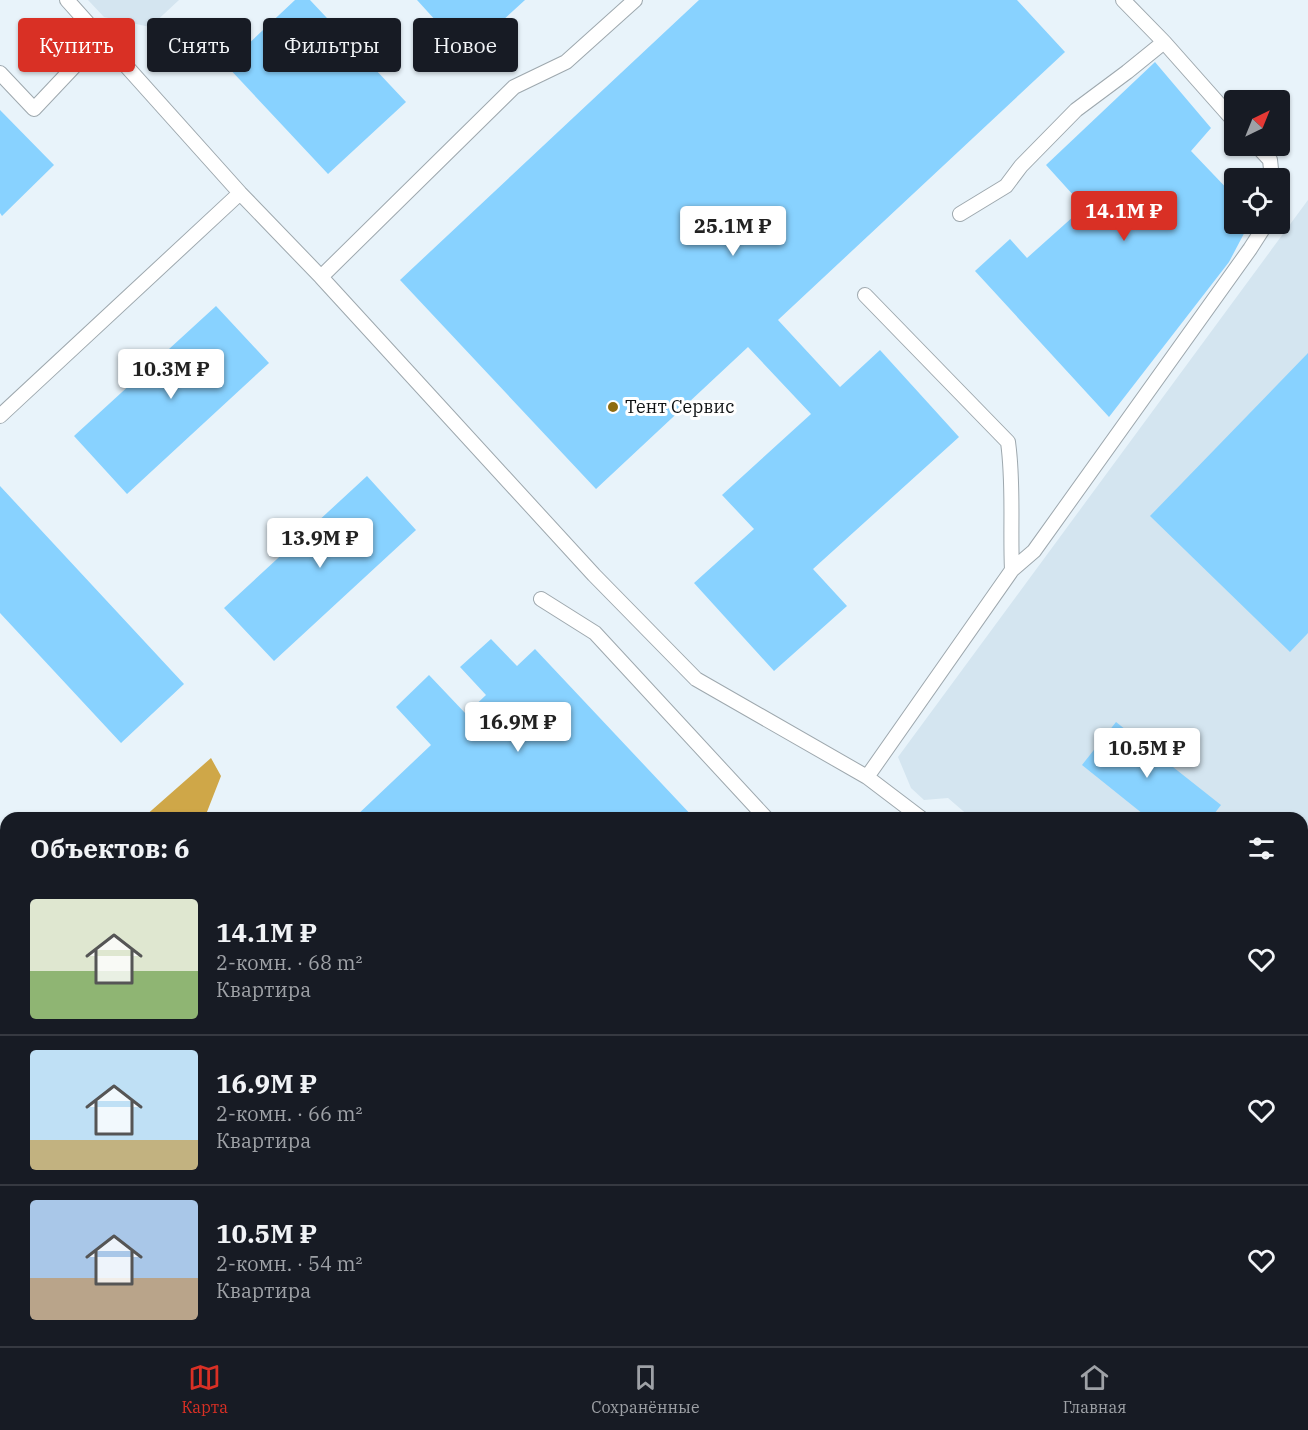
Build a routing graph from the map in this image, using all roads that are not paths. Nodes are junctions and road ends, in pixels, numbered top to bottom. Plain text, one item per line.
1 (68, 0) edge
2 (635, 0) edge
3 (1123, 0) edge
4 (84, 18) edge
5 (1164, 42) junction
6 (69, 72) edge
7 (131, 72) edge
8 (0, 73) edge
9 (1224, 110) edge
10 (240, 193) junction
11 (960, 214) dead end
12 (1260, 234) edge
13 (321, 277) junction
14 (865, 295) dead end
15 (0, 416) edge
16 (1012, 570) junction
17 (540, 598) dead end
18 (867, 777) junction
19 (760, 812) edge
20 (913, 812) edge

1 - 4 lane
2 - 13 lane
3 - 5 lane
5 - 9 lane
5 - 11 lane
6 - 8 lane
7 - 10 lane
10 - 13 lane
10 - 15 lane
12 - 16 lane
13 - 18 lane
14 - 16 lane
16 - 18 lane
17 - 19 lane
18 - 20 lane

